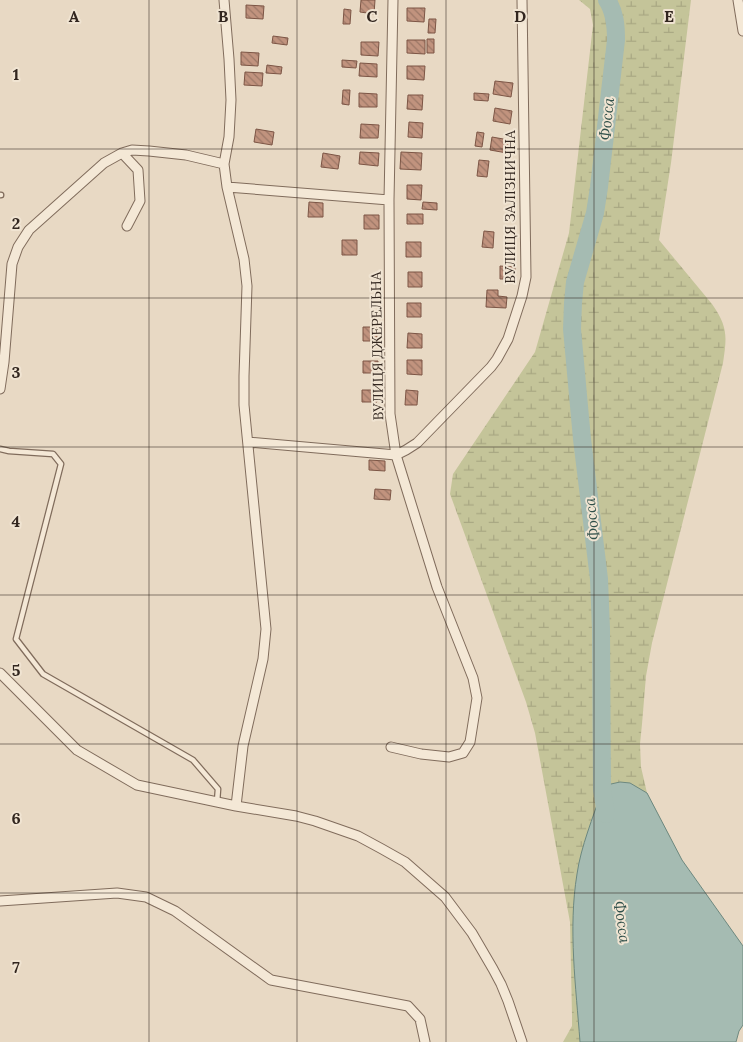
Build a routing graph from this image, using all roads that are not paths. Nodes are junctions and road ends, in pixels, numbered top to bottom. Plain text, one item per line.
1 (224, 0) edge
2 (393, 0) edge
3 (522, 0) edge
4 (738, 0) edge
5 (743, 31) edge
6 (122, 153) junction
7 (224, 164) junction
8 (227, 187) junction
9 (389, 200) junction
10 (127, 226) dead end
11 (0, 389) edge
12 (248, 442) junction
13 (0, 449) edge
14 (396, 455) junction
15 (0, 673) edge
16 (391, 747) dead end
17 (217, 802) junction
18 (236, 806) junction
19 (0, 901) edge
20 (425, 1042) edge
21 (522, 1042) edge

1 - 7 street
2 - 9 street, ВУЛИЦЯ ДЖЕРЕЛЬНА
3 - 14 street, ВУЛИЦЯ ЗАЛІЗНИЧНА
4 - 5 street
6 - 7 street
6 - 10 street
6 - 11 street
7 - 8 street
8 - 9 street
8 - 12 street
9 - 14 street, ВУЛИЦЯ ДЖЕРЕЛЬНА
12 - 14 street
12 - 18 street
13 - 17 lane
14 - 16 street, ВУЛИЦЯ ДЖЕРЕЛЬНА
15 - 17 street
17 - 18 street
18 - 21 street
19 - 20 street

